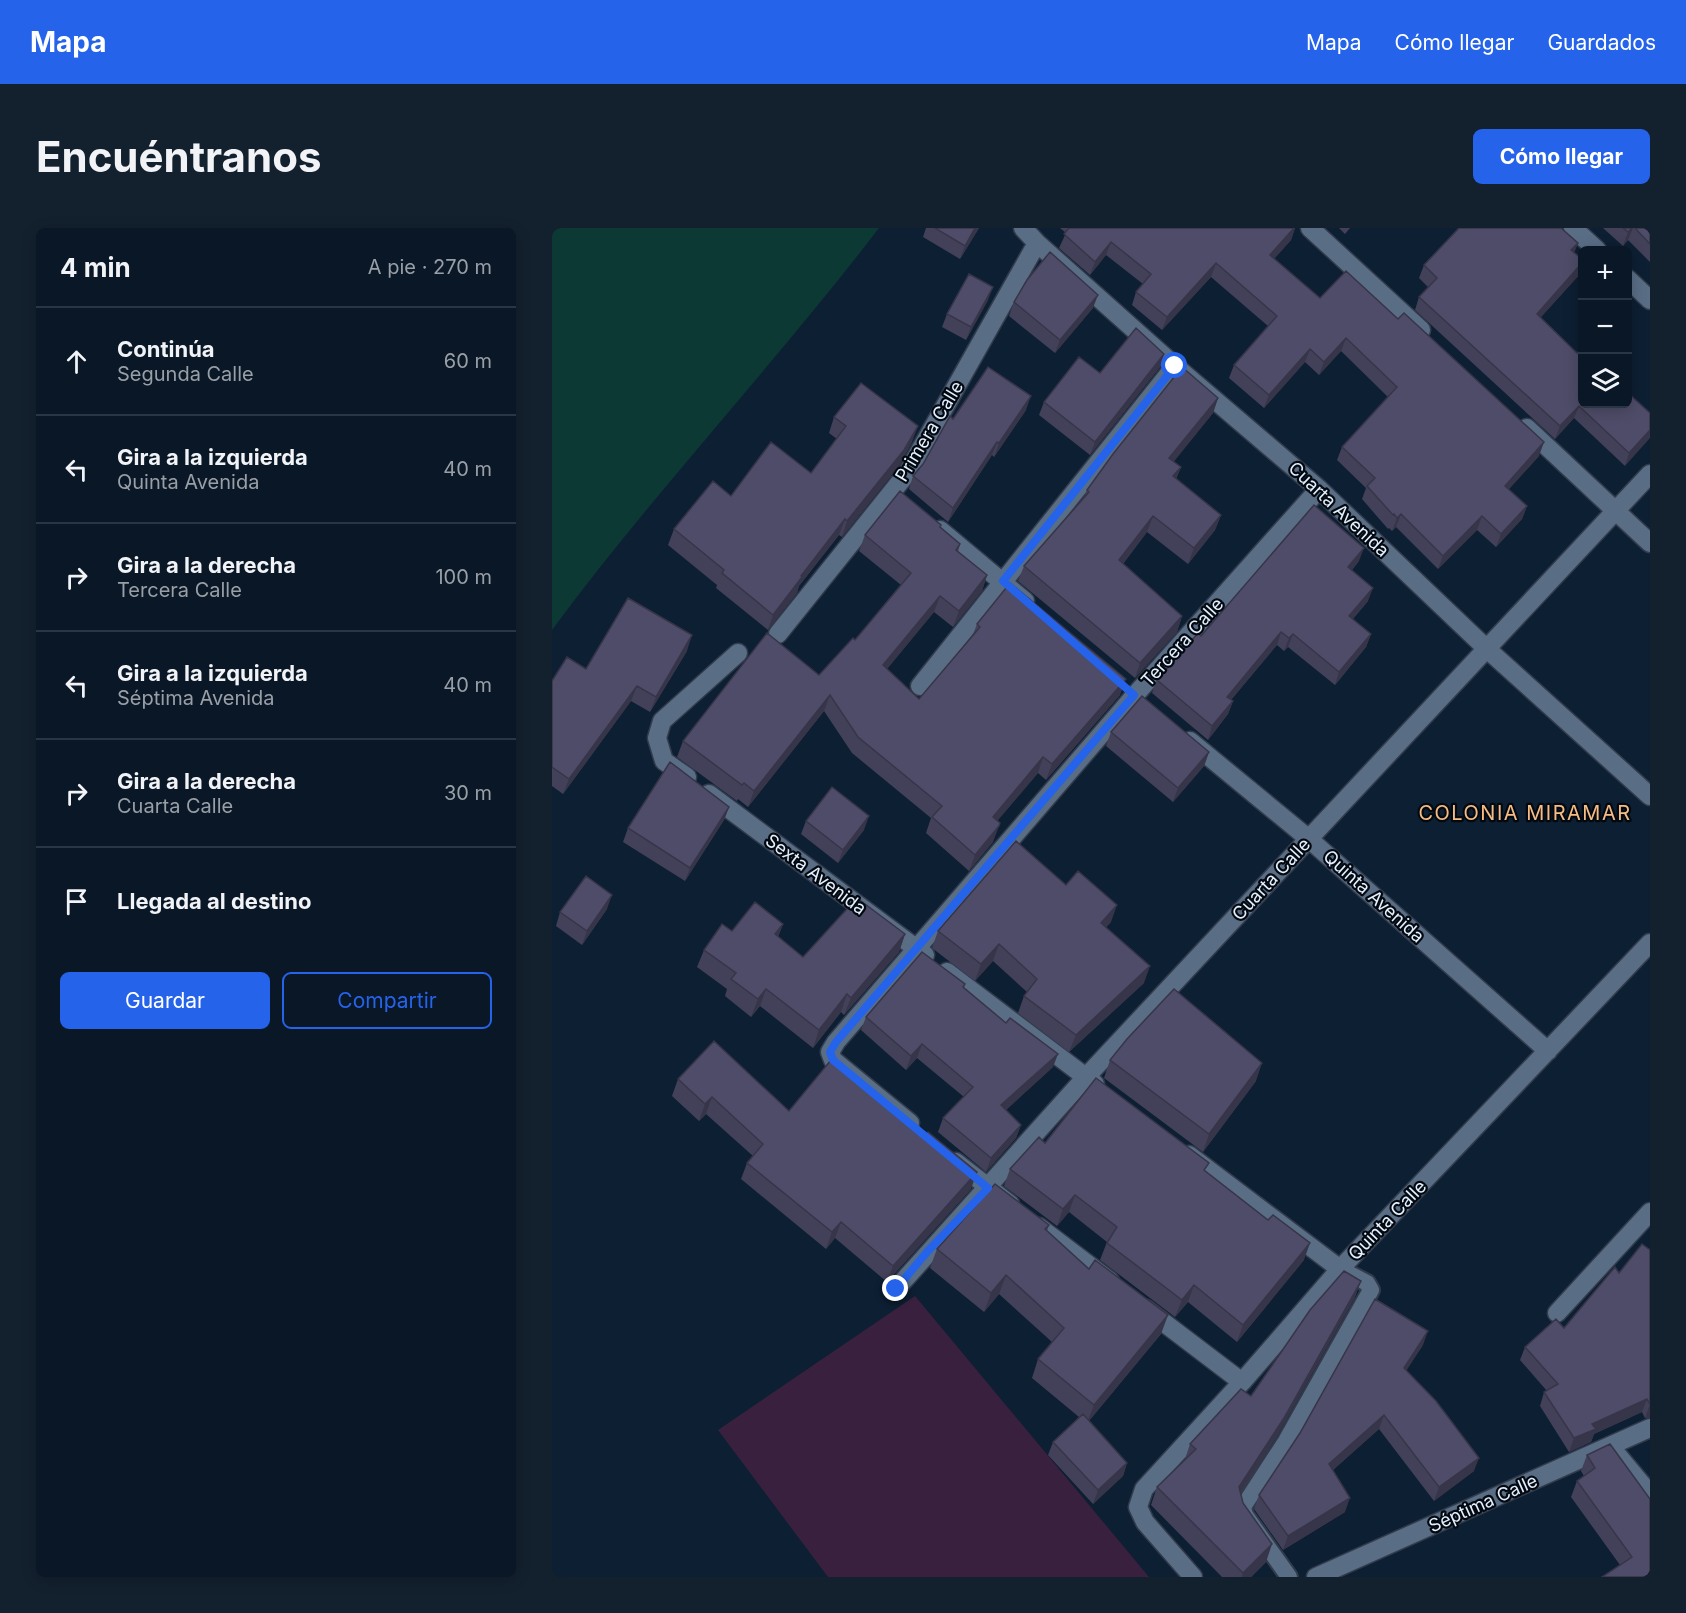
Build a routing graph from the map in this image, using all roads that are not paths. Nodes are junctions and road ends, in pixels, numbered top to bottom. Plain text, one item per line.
1 (1023, 228) edge
2 (1310, 228) edge
3 (1573, 228) edge
4 (1037, 243) junction
5 (1593, 246) edge
6 (1632, 283) edge
7 (1650, 300) edge
8 (1432, 341) edge
9 (1175, 366) junction
10 (1511, 413) edge
11 (1650, 474) edge
12 (1319, 489) junction
13 (1616, 510) junction
14 (929, 521) edge
15 (1650, 543) edge
16 (1003, 581) junction
17 (1038, 612) edge
18 (778, 633) dead end
19 (1487, 649) junction
20 (738, 653) dead end
21 (920, 686) dead end
22 (1180, 733) edge
23 (1650, 796) edge
24 (1309, 839) junction
25 (1650, 943) edge
26 (916, 948) junction
27 (1548, 1051) junction
28 (1086, 1077) junction
29 (1105, 1091) edge
30 (924, 1135) edge
31 (1171, 1141) edge
32 (943, 1150) edge
33 (988, 1188) junction
34 (1650, 1212) edge
35 (1340, 1269) junction
36 (896, 1289) dead end
37 (1557, 1313) dead end
38 (1242, 1382) junction
39 (1650, 1428) edge
40 (1610, 1446) junction
41 (1650, 1494) edge
42 (1193, 1577) edge
43 (1289, 1577) edge
44 (1316, 1577) edge

1 - 4 street, Cuarta Avenida
2 - 8 street
3 - 5 street
4 - 9 street, Cuarta Avenida
4 - 18 street, Primera Calle
6 - 7 street
9 - 12 street, Cuarta Avenida
9 - 16 street
10 - 13 street
11 - 13 street, Cuarta Calle
12 - 19 street, Cuarta Avenida
12 - 26 street, Tercera Calle
13 - 15 street
13 - 19 street, Cuarta Calle
14 - 16 street
16 - 17 street
16 - 21 street
19 - 23 street, Cuarta Avenida
19 - 24 street, Cuarta Calle
20 - 26 street, Sexta Avenida
22 - 24 street, Quinta Avenida
24 - 27 street, Quinta Avenida
24 - 28 street, Cuarta Calle
25 - 27 street, Quinta Calle
26 - 28 street, Sexta Avenida
26 - 30 street, Tercera Calle
27 - 35 street, Quinta Calle
28 - 29 street, Sexta Avenida
28 - 33 street, Cuarta Calle
31 - 35 street
32 - 33 street
33 - 36 street, Cuarta Calle
33 - 38 street
34 - 37 street
35 - 38 street, Quinta Calle
35 - 43 lane
38 - 42 street, Quinta Calle
39 - 40 street, Séptima Calle
40 - 41 street
40 - 44 street, Séptima Calle

